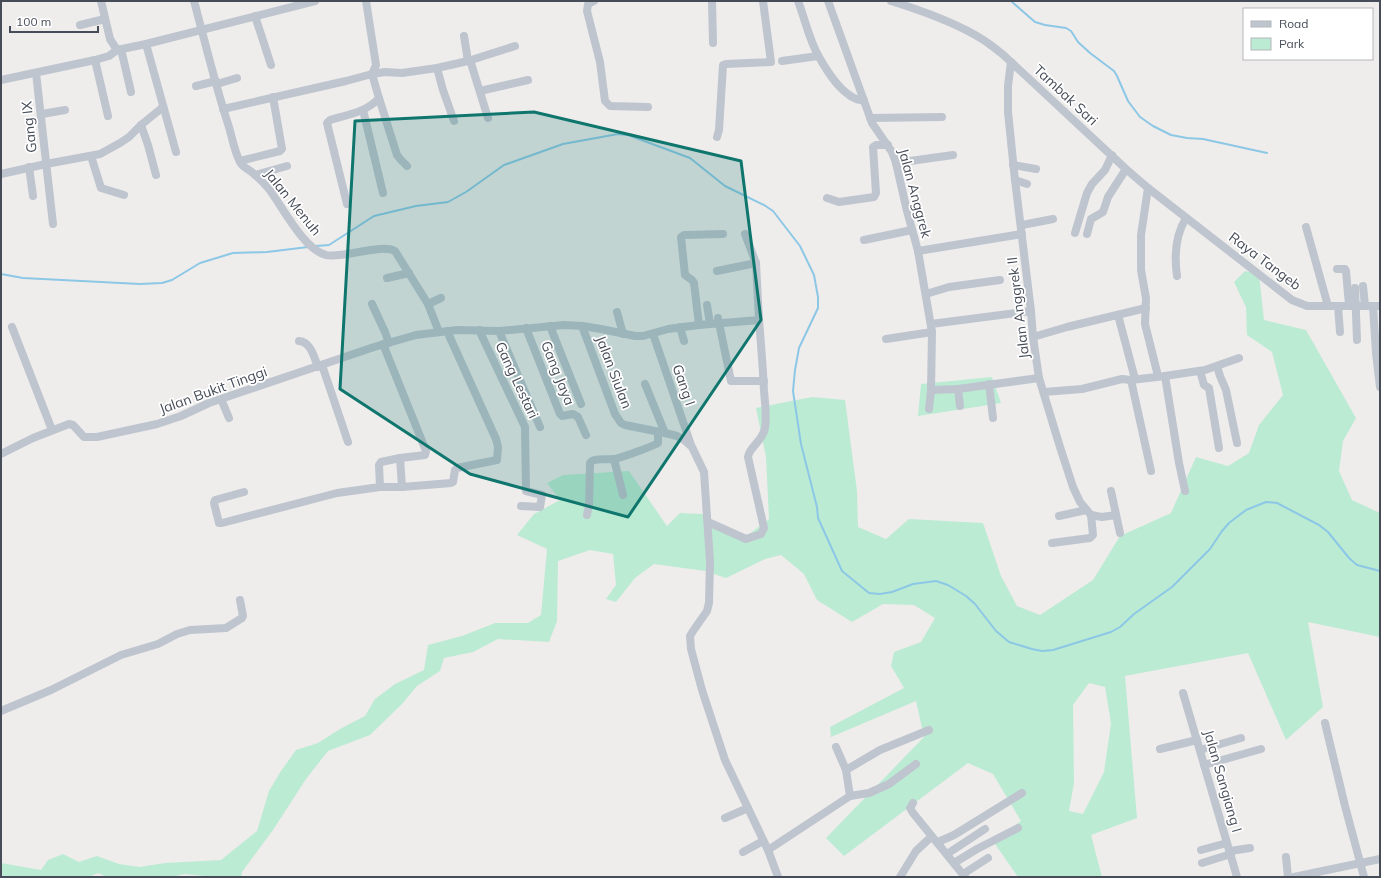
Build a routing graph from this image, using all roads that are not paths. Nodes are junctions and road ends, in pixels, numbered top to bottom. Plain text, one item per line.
1 (101, 1) edge
2 (194, 1) edge
3 (315, 1) edge
4 (366, 1) edge
5 (594, 1) edge
6 (712, 1) edge
7 (763, 1) edge
8 (798, 1) edge
9 (828, 1) edge
10 (891, 1) edge
11 (255, 16) junction
12 (105, 19) junction
13 (80, 24) dead end
14 (202, 30) junction
15 (464, 36) dead end
16 (713, 43) dead end
17 (146, 44) junction
18 (515, 46) dead end
19 (119, 50) junction
20 (818, 56) junction
21 (95, 60) junction
22 (469, 61) junction
23 (782, 61) dead end
24 (1011, 62) junction
25 (271, 64) dead end
26 (437, 68) junction
27 (372, 74) junction
28 (37, 75) junction
29 (237, 78) dead end
30 (1, 80) edge
31 (528, 80) dead end
32 (216, 82) junction
33 (196, 86) dead end
34 (480, 91) junction
35 (131, 92) dead end
36 (273, 97) junction
37 (379, 98) junction
38 (864, 101) junction
39 (38, 103) dead end
40 (163, 106) junction
41 (648, 107) dead end
42 (223, 109) junction
43 (65, 110) dead end
44 (363, 110) junction
45 (42, 114) junction
46 (108, 116) dead end
47 (942, 117) dead end
48 (488, 118) dead end
49 (870, 118) junction
50 (454, 121) dead end
51 (141, 125) junction
52 (717, 137) dead end
53 (888, 145) junction
54 (176, 152) dead end
55 (953, 155) dead end
56 (1112, 155) junction
57 (91, 156) junction
58 (240, 161) junction
59 (896, 163) junction
60 (46, 164) junction
61 (1014, 165) junction
62 (287, 166) dead end
63 (407, 166) dead end
64 (29, 167) junction
65 (1036, 169) dead end
66 (1126, 169) junction
67 (1, 174) edge
68 (156, 175) dead end
69 (255, 175) junction
70 (1015, 180) junction
71 (1027, 184) dead end
72 (1148, 188) junction
73 (382, 193) dead end
74 (124, 195) dead end
75 (33, 196) dead end
76 (827, 198) dead end
77 (347, 204) dead end
78 (1186, 218) junction
79 (1053, 219) dead end
80 (53, 224) dead end
81 (1022, 225) junction
82 (1306, 227) dead end
83 (912, 230) junction
84 (1075, 233) dead end
85 (723, 234) dead end
86 (745, 234) dead end
87 (1022, 234) junction
88 (1087, 234) dead end
89 (1208, 234) joint
90 (864, 240) dead end
91 (918, 252) junction
92 (756, 263) junction
93 (1337, 269) dead end
94 (717, 271) dead end
95 (409, 273) junction
96 (1177, 276) dead end
97 (387, 278) dead end
98 (1000, 280) dead end
99 (1359, 287) dead end
100 (926, 294) junction
101 (441, 298) dead end
102 (372, 304) dead end
103 (428, 304) junction
104 (707, 305) dead end
105 (1357, 305) junction
106 (1328, 306) junction
107 (1338, 306) junction
108 (1377, 306) edge
109 (1146, 308) junction
110 (1031, 311) junction
111 (617, 312) dead end
112 (1118, 315) junction
113 (759, 320) junction
114 (716, 322) junction
115 (699, 324) junction
116 (550, 326) junction
117 (582, 326) junction
118 (12, 327) dead end
119 (680, 327) junction
120 (526, 328) junction
121 (931, 328) junction
122 (480, 330) junction
123 (443, 331) junction
124 (499, 331) junction
125 (1340, 332) dead end
126 (623, 334) junction
127 (653, 334) junction
128 (1033, 338) junction
129 (886, 339) dead end
130 (1357, 340) dead end
131 (299, 341) dead end
132 (684, 341) dead end
133 (386, 343) junction
134 (1239, 358) dead end
135 (320, 366) junction
136 (1217, 366) junction
137 (1200, 371) junction
138 (1162, 376) junction
139 (1039, 378) junction
140 (1133, 380) junction
141 (764, 381) junction
142 (645, 384) dead end
143 (989, 384) junction
144 (1380, 387) edge
145 (958, 389) junction
146 (931, 390) junction
147 (1044, 392) junction
148 (221, 399) junction
149 (581, 404) dead end
150 (960, 406) dead end
151 (929, 409) dead end
152 (228, 418) dead end
153 (993, 418) dead end
154 (540, 428) dead end
155 (52, 430) junction
156 (662, 432) junction
157 (586, 435) dead end
158 (348, 442) dead end
159 (1237, 443) dead end
160 (691, 445) junction
161 (1219, 448) dead end
162 (1, 454) edge
163 (400, 458) junction
164 (614, 459) junction
165 (1151, 471) dead end
166 (380, 487) junction
167 (402, 487) junction
168 (1111, 491) dead end
169 (1185, 491) dead end
170 (244, 492) dead end
171 (623, 495) dead end
172 (521, 506) dead end
173 (1089, 513) junction
174 (587, 515) dead end
175 (1116, 515) junction
176 (1060, 516) dead end
177 (708, 522) junction
178 (1120, 533) dead end
179 (1052, 543) dead end
180 (240, 600) dead end
181 (1183, 693) dead end
182 (1, 711) edge
183 (1325, 723) dead end
184 (929, 730) dead end
185 (1241, 738) dead end
186 (1197, 740) junction
187 (836, 747) dead end
188 (1160, 749) dead end
189 (1261, 749) dead end
190 (1200, 750) junction
191 (916, 764) dead end
192 (1204, 765) junction
193 (846, 770) junction
194 (1022, 793) dead end
195 (850, 796) junction
196 (913, 803) dead end
197 (748, 808) junction
198 (725, 818) dead end
199 (1018, 828) dead end
200 (985, 829) dead end
201 (934, 840) junction
202 (763, 841) junction
203 (1250, 848) dead end
204 (768, 850) junction
205 (1200, 850) dead end
206 (1229, 850) junction
207 (743, 852) dead end
208 (947, 854) junction
209 (1286, 857) dead end
210 (988, 858) dead end
211 (1380, 859) edge
212 (1202, 863) dead end
213 (954, 864) junction
214 (1360, 864) junction
215 (964, 876) edge
216 (778, 877) edge
217 (900, 877) edge
218 (1237, 877) edge
219 (1288, 877) edge
220 (1294, 877) edge
221 (1364, 877) edge

1 - 12 street
2 - 14 street, Jalan Menuh
3 - 11 street
4 - 27 street
5 - 41 street
6 - 16 street
7 - 52 street
8 - 20 street
9 - 38 street, Jalan Anggrek
10 - 24 street, Tambak Sari
11 - 14 street
11 - 25 street
12 - 13 street
12 - 19 street
14 - 17 street
14 - 32 street, Jalan Menuh
15 - 22 street
17 - 19 street
17 - 40 street
18 - 22 street
19 - 21 street
19 - 35 street
20 - 23 street
20 - 38 street
21 - 28 street
21 - 46 street
22 - 26 street
22 - 34 street
24 - 56 street, Tambak Sari
24 - 61 street, Jalan Anggrek II
26 - 27 street
26 - 50 street
27 - 36 street
27 - 37 street
28 - 30 street
28 - 39 street, Gang IX
28 - 45 street, Gang IX
29 - 32 street
31 - 34 street
32 - 33 street
32 - 42 street, Jalan Menuh
34 - 48 street
36 - 42 street
36 - 58 street
37 - 44 street
37 - 63 street
38 - 49 street, Jalan Anggrek
40 - 51 street
40 - 54 street
42 - 58 street, Jalan Menuh
43 - 45 street
44 - 73 street
44 - 77 street
45 - 60 street, Gang IX
47 - 49 street
49 - 53 street, Jalan Anggrek
51 - 57 street
51 - 68 street
53 - 59 street, Jalan Anggrek
53 - 76 street
55 - 59 street
56 - 66 street, Tambak Sari
56 - 84 street
57 - 60 street
57 - 74 street
58 - 69 street, Jalan Menuh
59 - 83 street, Jalan Anggrek
60 - 64 street
60 - 80 street, Gang IX
61 - 65 street
61 - 70 street, Jalan Anggrek II
62 - 69 street
64 - 67 street
64 - 75 street
66 - 72 street, Tambak Sari
66 - 88 street
69 - 95 street, Jalan Menuh
70 - 71 street
70 - 81 street, Jalan Anggrek II
72 - 78 street, Tambak Sari
72 - 109 street
78 - 89 street, Tambak Sari
78 - 96 street
79 - 81 street
81 - 87 street, Jalan Anggrek II
82 - 106 street
83 - 90 street
83 - 91 street, Jalan Anggrek
85 - 115 street
86 - 92 street
87 - 91 street, Jalan Anggrek
87 - 110 street, Jalan Anggrek II
89 - 106 street, Raya Tangeb
91 - 100 street
92 - 94 street
92 - 113 street
93 - 105 street
95 - 97 street
95 - 103 street, Jalan Menuh
98 - 100 street
99 - 105 street
100 - 121 street
101 - 103 street
102 - 133 street
103 - 123 street, Jalan Menuh
104 - 114 street
105 - 107 street, Raya Tangeb
105 - 108 street, Raya Tangeb
105 - 130 street
106 - 107 street, Raya Tangeb
107 - 125 street
108 - 144 street
109 - 112 street
109 - 138 street
110 - 121 street
110 - 128 street, Jalan Anggrek II
111 - 126 street
112 - 128 street
112 - 140 street
113 - 114 street
113 - 141 street
114 - 115 street
114 - 141 street
115 - 119 street
116 - 117 street, Jalan Siulan
116 - 120 street, Jalan Siulan
116 - 149 street
117 - 126 street
117 - 156 street, Jalan Siulan
118 - 155 street
119 - 127 street
119 - 132 street
120 - 124 street, Jalan Siulan
120 - 157 street, Gang Jaya
121 - 129 street
121 - 146 street
122 - 123 street, Jalan Siulan
122 - 124 street, Jalan Siulan
122 - 172 street, Gang Lestari
123 - 133 street, Jalan Bukit Tinggi
123 - 167 street, Jalan Menuh
124 - 154 street
126 - 127 street
127 - 160 street, Gang I
128 - 139 street, Jalan Anggrek II
131 - 135 street
133 - 135 street, Jalan Bukit Tinggi
133 - 163 street
134 - 136 street
135 - 148 street, Jalan Bukit Tinggi
135 - 158 street
136 - 137 street
136 - 159 street
137 - 138 street
137 - 161 street
138 - 140 street
138 - 169 street
139 - 143 street
139 - 147 street, Jalan Anggrek II
140 - 147 street
140 - 165 street
141 - 177 street
142 - 156 street
143 - 145 street
143 - 153 street
145 - 146 street
145 - 150 street
146 - 151 street
147 - 173 street, Jalan Anggrek II
148 - 152 street
148 - 155 street, Jalan Bukit Tinggi
155 - 162 street, Jalan Bukit Tinggi
156 - 160 street, Jalan Siulan
156 - 164 street
160 - 177 street
163 - 166 street
163 - 167 street
164 - 171 street
164 - 174 street
166 - 167 street
166 - 170 street
168 - 175 street
173 - 175 street
173 - 176 street
173 - 179 street
175 - 178 street
177 - 197 street
180 - 182 street
181 - 186 street, Jalan Sangiang I
183 - 214 street
184 - 193 street
185 - 190 street
186 - 188 street
186 - 190 street, Jalan Sangiang I
187 - 193 street
189 - 192 street
190 - 192 street, Jalan Sangiang I
191 - 195 street
192 - 206 street, Jalan Sangiang I
193 - 195 street
194 - 201 street
195 - 204 street
196 - 201 street
197 - 198 street
197 - 202 street
199 - 213 street
200 - 208 street
201 - 208 street
201 - 217 street
202 - 204 street
202 - 207 street
203 - 206 street
204 - 216 street
205 - 206 street
206 - 212 street
206 - 218 street, Jalan Sangiang I
208 - 213 street
209 - 219 street
210 - 215 street
211 - 214 street
213 - 215 street
214 - 220 street
214 - 221 street

